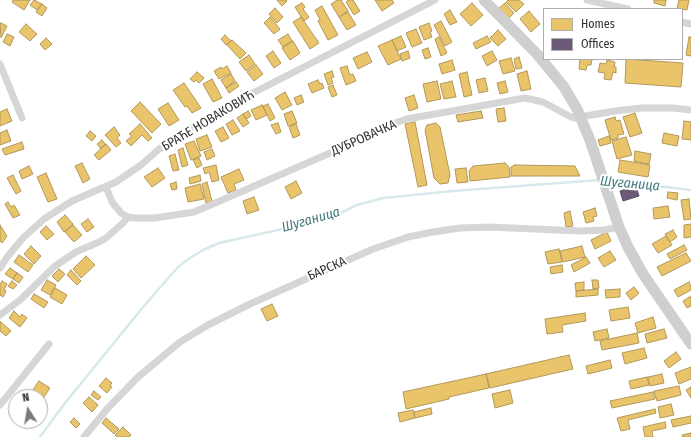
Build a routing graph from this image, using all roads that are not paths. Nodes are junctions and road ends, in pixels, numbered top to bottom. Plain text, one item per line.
1 (436, 0) edge
2 (484, 0) edge
3 (587, 0) edge
4 (623, 8) edge
5 (0, 64) edge
6 (691, 110) edge
7 (580, 117) junction
8 (22, 118) dead end
9 (106, 187) junction
10 (128, 217) junction
11 (619, 227) junction
12 (0, 268) edge
13 (0, 315) edge
14 (49, 344) dead end
15 (691, 344) edge
16 (0, 405) edge
17 (84, 437) edge

1 - 9 street, БРАЋЕ НОВАКОВИЋ
2 - 7 main road
3 - 4 street
5 - 8 street
6 - 7 street, ДУБРОВАЧКА
7 - 10 street, ДУБРОВАЧКА
7 - 11 main road
9 - 10 street
9 - 12 street, БРАЋЕ НОВАКОВИЋ
10 - 13 street
11 - 15 main road
11 - 17 street, БАРСКА
14 - 16 street

